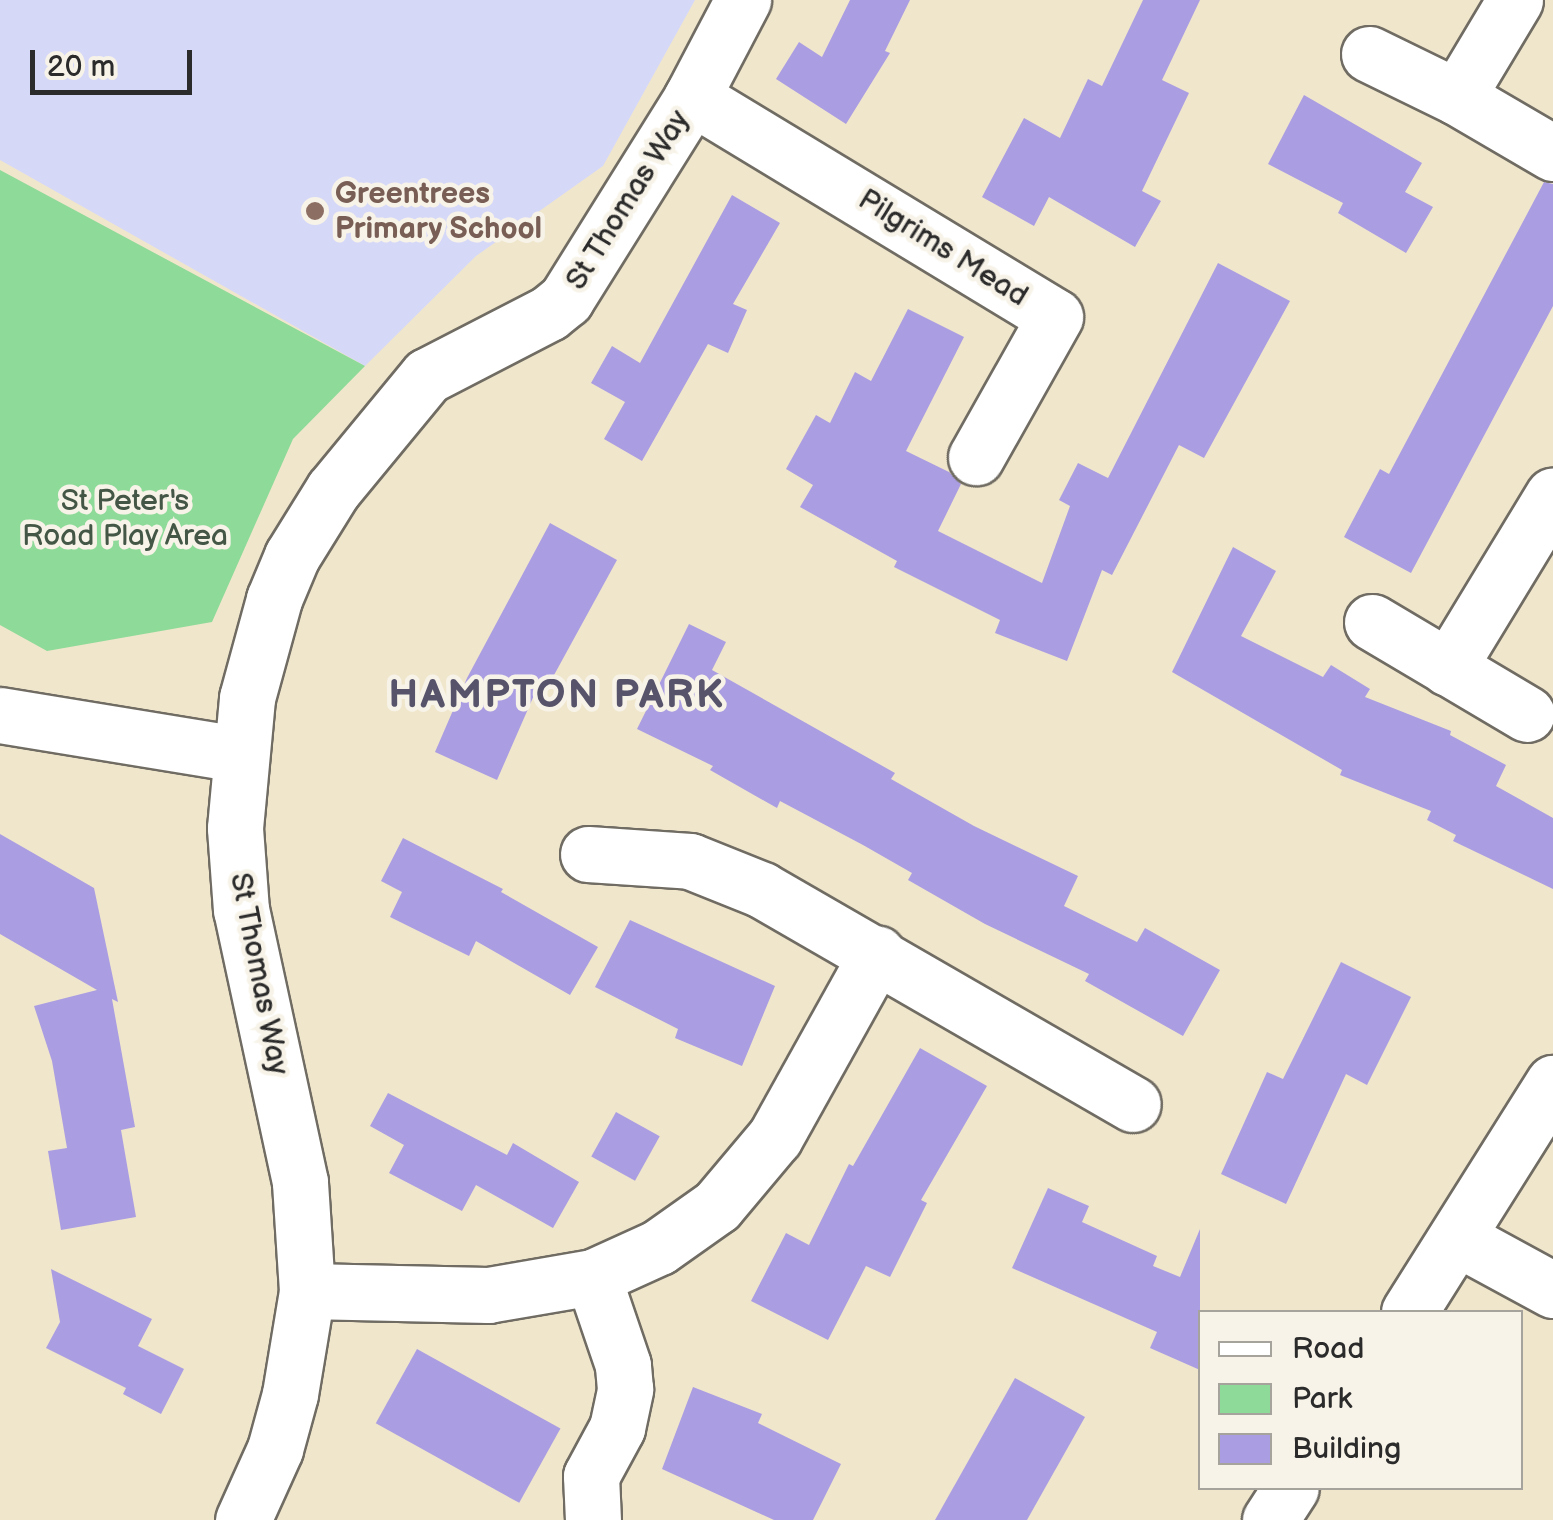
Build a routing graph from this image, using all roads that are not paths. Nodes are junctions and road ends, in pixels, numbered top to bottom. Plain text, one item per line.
1 (743, 0) edge
2 (1514, 0) edge
3 (1369, 54) dead end
4 (1457, 96) junction
5 (692, 97) junction
6 (1553, 153) edge
7 (976, 457) dead end
8 (1553, 495) edge
9 (1372, 622) dead end
10 (1448, 668) junction
11 (1527, 714) dead end
12 (0, 715) edge
13 (238, 754) junction
14 (588, 854) dead end
15 (877, 954) junction
16 (1553, 1083) edge
17 (1133, 1104) dead end
18 (1459, 1239) junction
19 (593, 1276) junction
20 (1553, 1290) edge
21 (307, 1291) junction
22 (1410, 1310) edge
23 (1290, 1490) edge
24 (243, 1520) edge
25 (593, 1520) edge
26 (1270, 1520) edge

1 - 5 street, St Thomas Way
2 - 4 street
3 - 4 street
4 - 6 street
5 - 7 street, Pilgrims Mead
5 - 13 street, St Thomas Way
8 - 10 street
9 - 10 street
10 - 11 street
12 - 13 street
13 - 21 street, St Thomas Way
14 - 15 street
15 - 17 street
15 - 19 street
16 - 18 street
18 - 20 street
18 - 22 street
19 - 21 street
19 - 25 street
21 - 24 street, St Thomas Way
23 - 26 street

